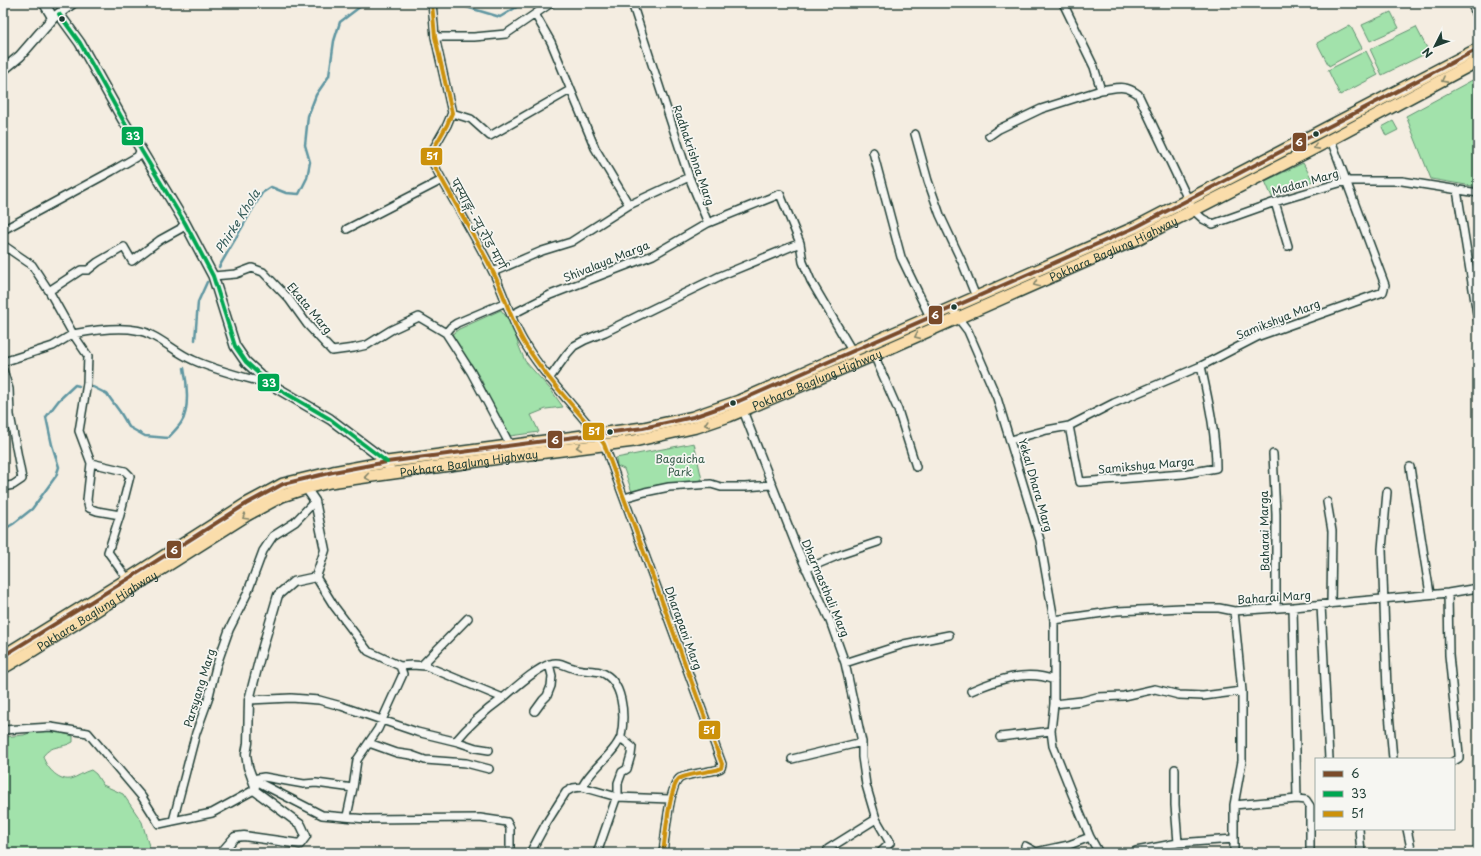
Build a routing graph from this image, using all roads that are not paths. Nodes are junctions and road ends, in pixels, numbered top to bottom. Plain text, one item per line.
1 (44, 3) edge
2 (73, 3) edge
3 (432, 3) edge
4 (552, 3) edge
5 (632, 3) edge
6 (1063, 3) edge
7 (1471, 3) edge
8 (535, 14) junction
9 (56, 16) junction
10 (1478, 17) edge
11 (434, 37) junction
12 (1478, 49) edge
13 (1478, 61) edge
14 (3, 70) edge
15 (570, 90) junction
16 (1101, 90) junction
17 (452, 113) junction
18 (915, 134) dead end
19 (989, 136) dead end
20 (1330, 140) junction
21 (140, 149) junction
22 (873, 152) dead end
23 (689, 177) junction
24 (442, 180) junction
25 (1346, 181) junction
26 (1457, 190) junction
27 (1478, 193) edge
28 (1275, 202) junction
29 (629, 205) junction
30 (1191, 205) junction
31 (185, 223) junction
32 (708, 223) junction
33 (347, 229) dead end
34 (3, 230) edge
35 (800, 243) junction
36 (3, 244) edge
37 (1288, 246) dead end
38 (493, 272) junction
39 (213, 276) junction
40 (49, 291) junction
41 (976, 297) junction
42 (506, 302) junction
43 (955, 313) junction
44 (511, 315) junction
45 (930, 317) junction
46 (1478, 320) edge
47 (446, 333) junction
48 (73, 334) junction
49 (874, 355) junction
50 (855, 356) junction
51 (3, 362) edge
52 (1201, 366) junction
53 (3, 370) edge
54 (549, 379) junction
55 (270, 384) junction
56 (741, 406) junction
57 (1069, 426) junction
58 (596, 434) junction
59 (1011, 440) junction
60 (604, 444) junction
61 (510, 445) junction
62 (1273, 454) dead end
63 (91, 463) junction
64 (916, 467) dead end
65 (1410, 467) dead end
66 (389, 468) junction
67 (305, 483) junction
68 (771, 485) junction
69 (3, 487) edge
70 (1387, 492) dead end
71 (624, 498) junction
72 (315, 501) junction
73 (1327, 502) dead end
74 (120, 515) junction
75 (878, 542) dead end
76 (806, 569) junction
77 (316, 576) junction
78 (131, 583) junction
79 (1478, 588) edge
80 (1448, 593) junction
81 (1430, 594) junction
82 (1384, 598) junction
83 (1331, 604) junction
84 (1321, 605) junction
85 (1293, 607) junction
86 (1276, 608) junction
87 (1234, 611) junction
88 (468, 618) dead end
89 (1054, 620) junction
90 (949, 635) dead end
91 (3, 656) edge
92 (845, 663) junction
93 (550, 664) junction
94 (422, 665) junction
95 (400, 666) junction
96 (3, 668) edge
97 (1054, 680) junction
98 (971, 691) dead end
99 (1242, 691) junction
100 (503, 698) junction
101 (249, 700) junction
102 (1054, 704) junction
103 (535, 710) dead end
104 (383, 720) junction
105 (3, 730) edge
106 (1051, 731) junction
107 (1000, 737) dead end
108 (621, 738) junction
109 (456, 741) junction
110 (862, 742) junction
111 (368, 743) junction
112 (489, 750) dead end
113 (1328, 758) edge
114 (1393, 758) edge
115 (792, 759) dead end
116 (1455, 760) edge
117 (489, 769) dead end
118 (1175, 769) dead end
119 (252, 779) junction
120 (582, 787) junction
121 (353, 788) junction
122 (254, 790) junction
123 (617, 797) junction
124 (670, 799) junction
125 (1298, 799) junction
126 (1234, 805) junction
127 (347, 816) junction
128 (876, 819) junction
129 (173, 821) junction
130 (1359, 830) edge
131 (1407, 830) edge
132 (1090, 837) junction
133 (1234, 839) junction
134 (1178, 843) junction
135 (1025, 846) dead end
136 (828, 849) dead end
137 (1136, 851) dead end
138 (221, 853) edge
139 (510, 853) edge
140 (530, 853) edge
141 (597, 853) edge
142 (664, 853) edge
143 (880, 853) edge
144 (1099, 853) edge
145 (1234, 853) edge
146 (1310, 853) edge
147 (1361, 853) edge
148 (1412, 853) edge

1 - 9 main road
2 - 9 main road
3 - 11 street
4 - 8 street
5 - 23 street, Radhakrishna Marg
6 - 16 street
7 - 10 street
8 - 11 street
8 - 15 street
9 - 14 main road
9 - 21 main road
11 - 17 street
12 - 30 highway, Pokhara Baglung Highway
13 -> 20 highway, Pokhara Baglung Highway
15 - 17 street
15 - 29 street
16 - 19 street
16 - 30 street
17 - 24 street, पस्याङ्ग- न्यु रोड मार्ग
18 - 41 street
20 - 25 street, Samikshya Marg
20 -> 30 highway, Pokhara Baglung Highway
21 - 31 main road
21 - 34 street
22 - 45 street
23 - 29 street
23 - 32 street, Radhakrishna Marg
24 - 33 street
24 - 38 street, पस्याङ्ग- न्यु रोड मार्ग
25 - 26 street, Madan Marg
25 - 28 street, Madan Marg
25 - 52 street, Samikshya Marg
26 - 27 street, Madan Marg
26 - 46 street
28 - 30 street, Madan Marg
28 - 37 street
29 - 38 street
30 - 41 highway, Pokhara Baglung Highway
30 -> 43 highway, Pokhara Baglung Highway
31 - 39 main road
31 - 40 street
32 - 35 street, Radhakrishna Marg
32 - 44 street, Shivalaya Marga
35 - 50 street, Radhakrishna Marg
35 - 54 street
36 - 40 street
38 - 42 street, पस्याङ्ग- न्यु रोड मार्ग
39 - 47 street, Ekata Marg
39 - 55 main road
40 - 48 street
41 - 43 highway, Pokhara Baglung Highway
42 - 44 street, पस्याङ्ग- न्यु रोड मार्ग
42 - 47 street
43 - 45 highway, Pokhara Baglung Highway
43 -> 49 highway, Pokhara Baglung Highway
43 - 59 street, Yekal Dhara Marg
44 - 54 street, पस्याङ्ग- न्यु रोड मार्ग
45 - 50 highway, Pokhara Baglung Highway
47 - 61 street, Ekata Marg
48 - 51 street
48 - 55 street
48 - 63 street
49 - 50 highway, Pokhara Baglung Highway
49 - 64 street
50 - 56 highway, Pokhara Baglung Highway
52 - 57 street, Samikshya Marg
52 - 57 street, Samikshya Marga
53 - 69 street
54 - 58 street, पस्याङ्ग- न्यु रोड मार्ग
55 - 66 main road
56 - 58 highway, Pokhara Baglung Highway
56 -> 60 highway, Pokhara Baglung Highway
56 - 68 street, Dharmasthali Marg
57 - 59 street, Samikshya Marg
58 - 60 street, Dharapani Marg
58 - 61 highway, Pokhara Baglung Highway
59 - 89 street, Yekal Dhara Marg
60 -> 66 highway, Pokhara Baglung Highway
60 - 71 street, Dharapani Marg
61 - 66 highway, Pokhara Baglung Highway
62 - 86 street, Baharai Marga
63 - 74 street
63 - 74 street
65 - 81 street
66 - 67 highway, Pokhara Baglung Highway
67 - 72 street
67 - 78 highway, Pokhara Baglung Highway
68 - 71 street
68 - 76 street, Dharmasthali Marg
70 - 82 street
71 - 124 street, Dharapani Marg
72 - 77 street
72 - 129 street, Parsyang Marg
73 - 83 street
74 - 78 street
75 - 76 street
76 - 92 street, Dharmasthali Marg
77 - 95 street
77 - 101 street
78 - 91 highway, Pokhara Baglung Highway
78 - 96 highway, Pokhara Baglung Highway
79 - 80 street, Baharai Marg
80 - 81 street, Baharai Marg
80 - 116 street
81 - 82 street, Baharai Marg
82 - 83 street, Baharai Marg
82 - 114 street
83 - 84 street, Baharai Marg
84 - 85 street, Baharai Marg
84 - 113 street
85 - 86 street, Baharai Marg
85 - 125 street
86 - 87 street, Baharai Marg
87 - 89 street, Baharai Marg
87 - 99 street
88 - 94 street
89 - 97 street, Yekal Dhara Marg
90 - 92 street
92 - 110 street, Dharmasthali Marg
93 - 100 street
93 - 103 street
93 - 108 street
94 - 95 street
94 - 100 street
95 - 104 street
97 - 98 street
97 - 102 street, Yekal Dhara Marg
99 - 102 street
99 - 126 street
100 - 109 street
101 - 104 street
101 - 119 street
102 - 106 street, Yekal Dhara Marg
104 - 109 street
104 - 111 street
105 - 129 street
106 - 107 street
106 - 132 street, Yekal Dhara Marg
108 - 120 street
108 - 123 street
109 - 112 street
110 - 115 street
110 - 128 street, Dharmasthali Marg
111 - 117 street
111 - 121 street
118 - 134 street
119 - 121 street
119 - 122 street
119 - 127 street
120 - 123 street
120 - 140 street
121 - 127 street
122 - 129 street
122 - 138 street
123 - 124 street
123 - 141 street
124 - 142 street, Dharapani Marg
125 - 126 street
125 - 146 street
126 - 133 street
127 - 139 street
128 - 136 street
128 - 143 street, Dharmasthali Marg
130 - 147 street
131 - 148 street
132 - 135 street
132 - 144 street, Yekal Dhara Marg
133 - 134 street
133 - 145 street
134 - 137 street

